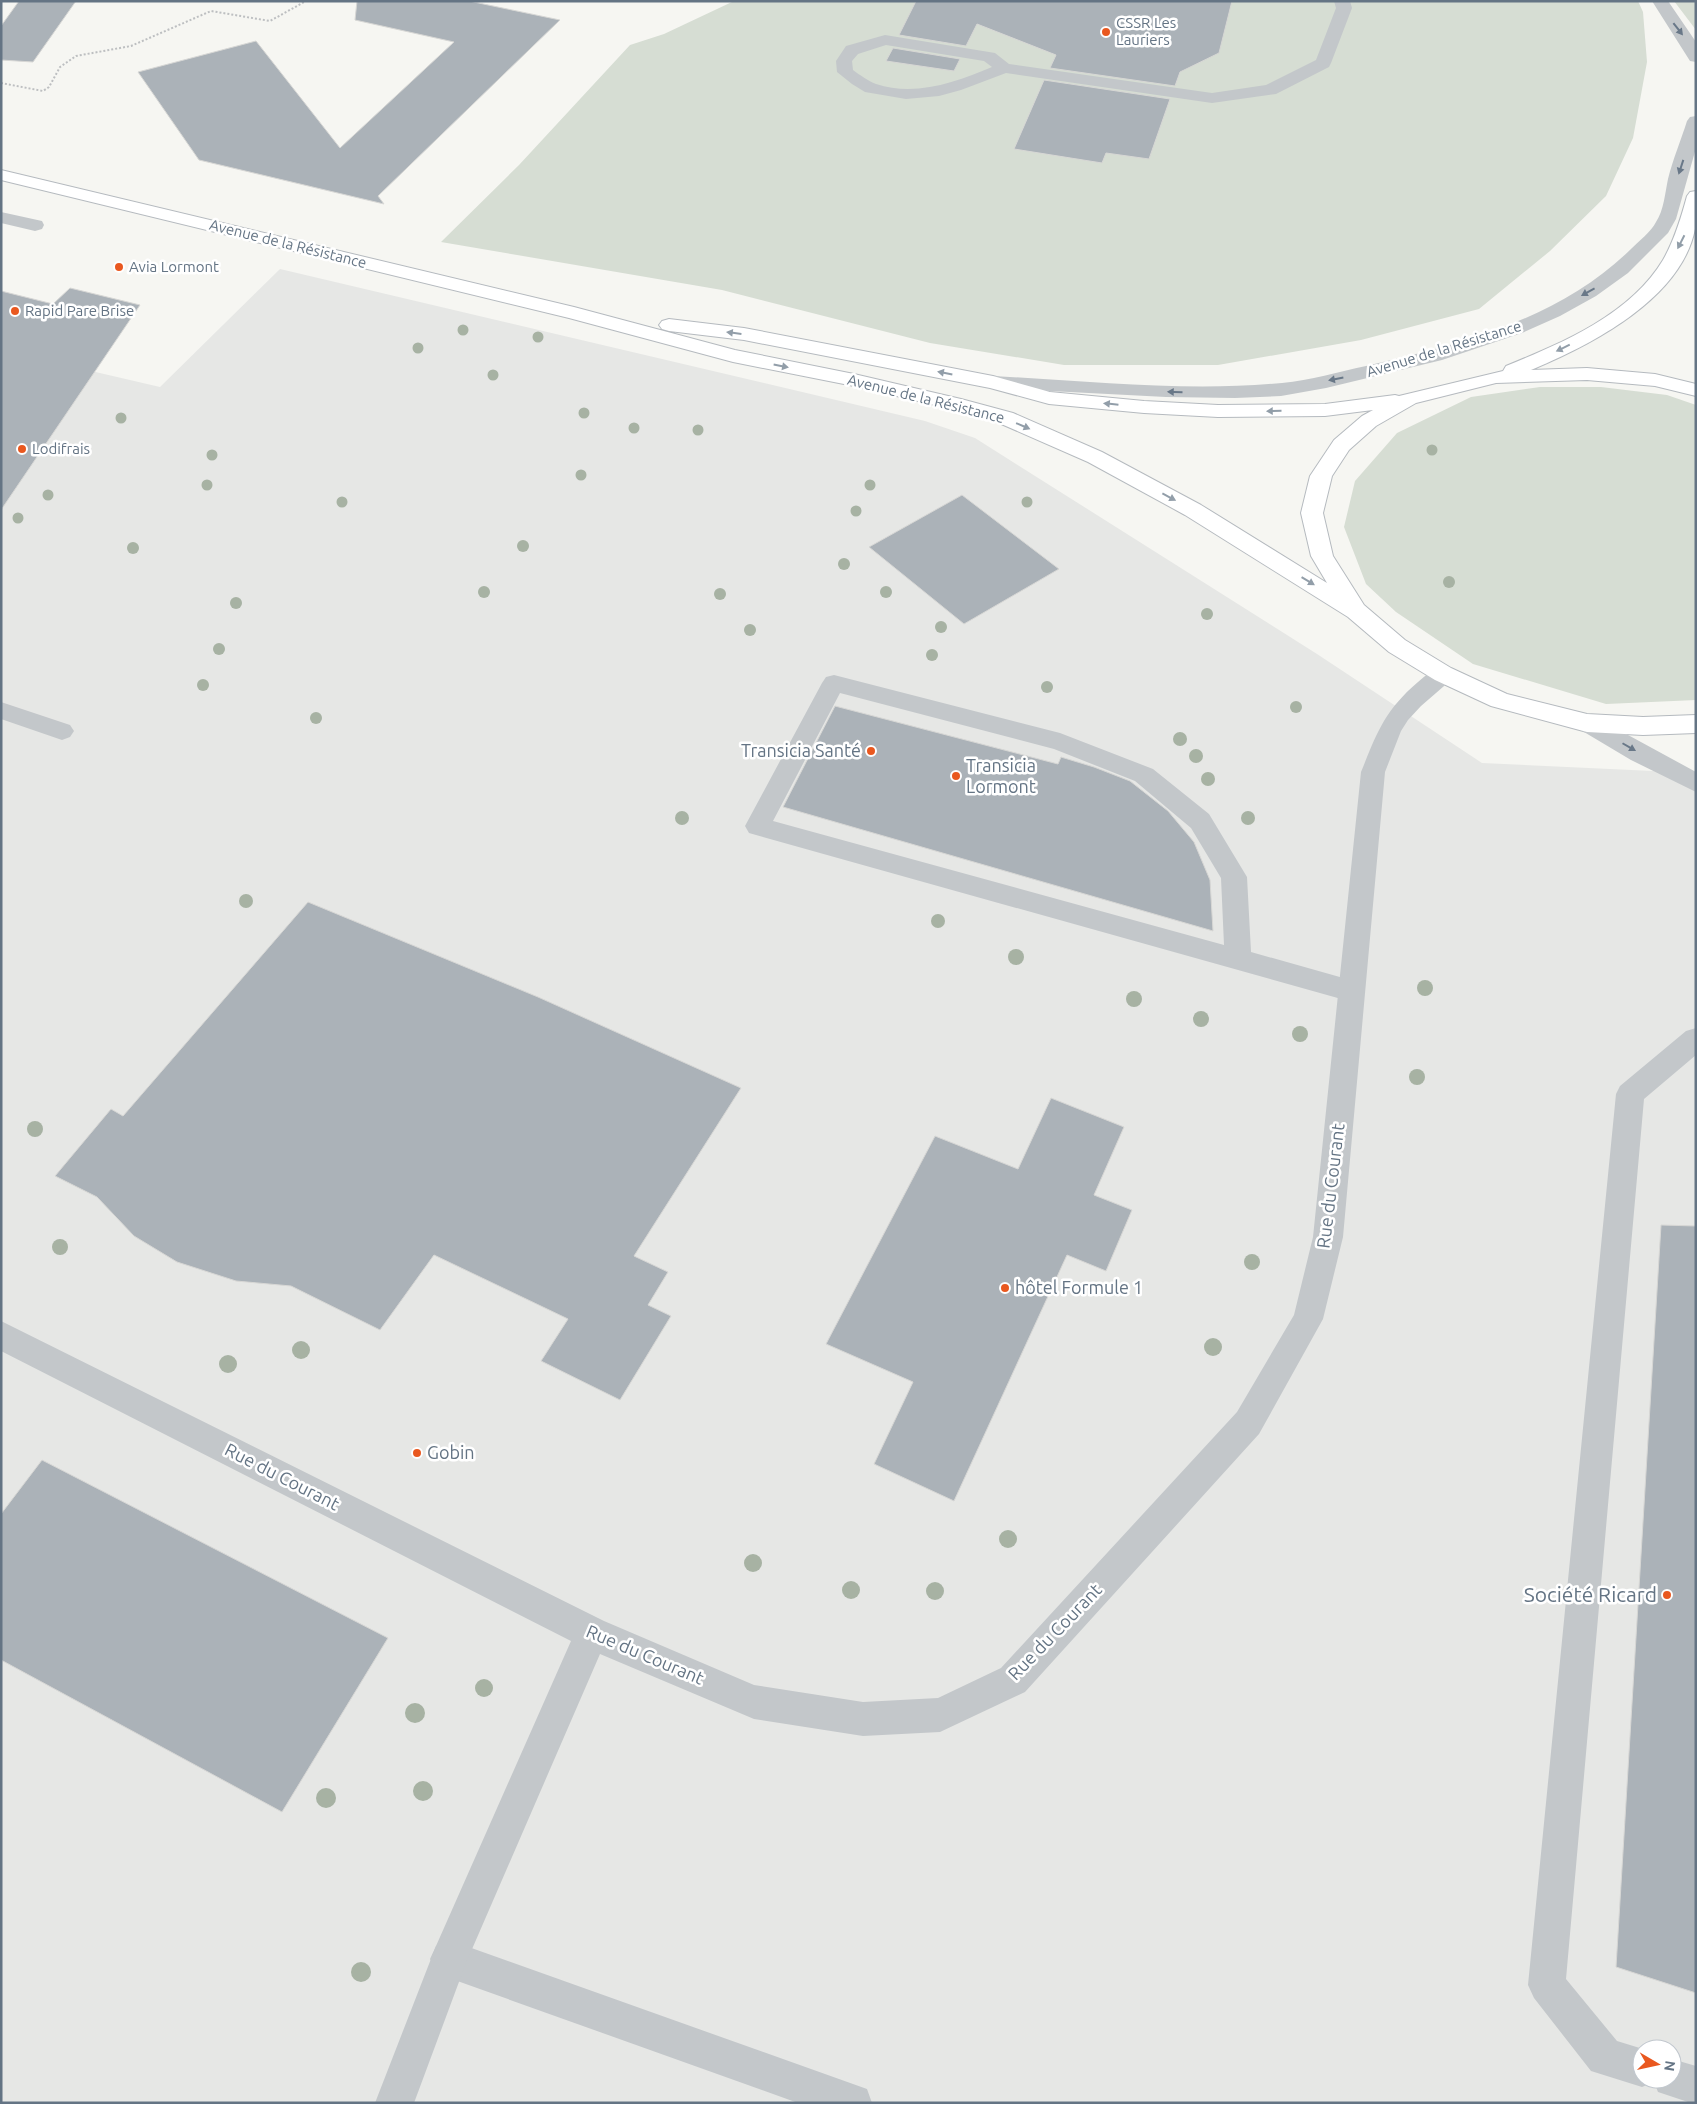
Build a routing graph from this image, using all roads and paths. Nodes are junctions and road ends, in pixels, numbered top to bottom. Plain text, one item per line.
1 (306, 1) edge
2 (1342, 1) edge
3 (1660, 1) edge
4 (1696, 57) edge
5 (1004, 68) junction
6 (1, 83) edge
7 (1696, 121) edge
8 (1, 175) edge
9 (1696, 196) edge
10 (1, 217) edge
11 (36, 225) dead end
12 (574, 313) junction
13 (1496, 377) junction
14 (993, 382) junction
15 (1696, 390) edge
16 (1409, 399) junction
17 (1356, 611) junction
18 (1443, 674) junction
19 (1, 710) edge
20 (1587, 723) junction
21 (1696, 724) edge
22 (62, 731) dead end
23 (1696, 782) edge
24 (1238, 959) junction
25 (1352, 991) junction
26 (1696, 1039) edge
27 (1, 1335) edge
28 (592, 1633) junction
29 (450, 1959) junction
30 (1632, 2065) edge
31 (1682, 2081) edge
32 (1696, 2085) edge
33 (394, 2103) edge
34 (853, 2103) edge

1 - 6 path
2 - 5 street
3 -> 4 street
5 - 5 street
7 -> 14 street, Avenue de la Résistance
8 - 12 main road, Avenue de la Résistance
9 -> 13 main road
10 - 11 street
14 -> 12 main road, Avenue de la Résistance
12 -> 17 main road, Avenue de la Résistance
13 - 15 main road
13 - 16 main road
16 -> 14 main road, Avenue de la Résistance
16 - 17 main road
17 - 18 main road
18 - 20 main road
18 - 25 street, Rue du Courant
19 - 22 street
20 - 21 main road
20 -> 23 street
24 - 24 street
24 - 25 street
25 - 28 street, Rue du Courant
26 - 30 street
27 - 28 street, Rue du Courant
28 - 29 street
29 - 33 street
29 - 34 street
31 - 32 street

